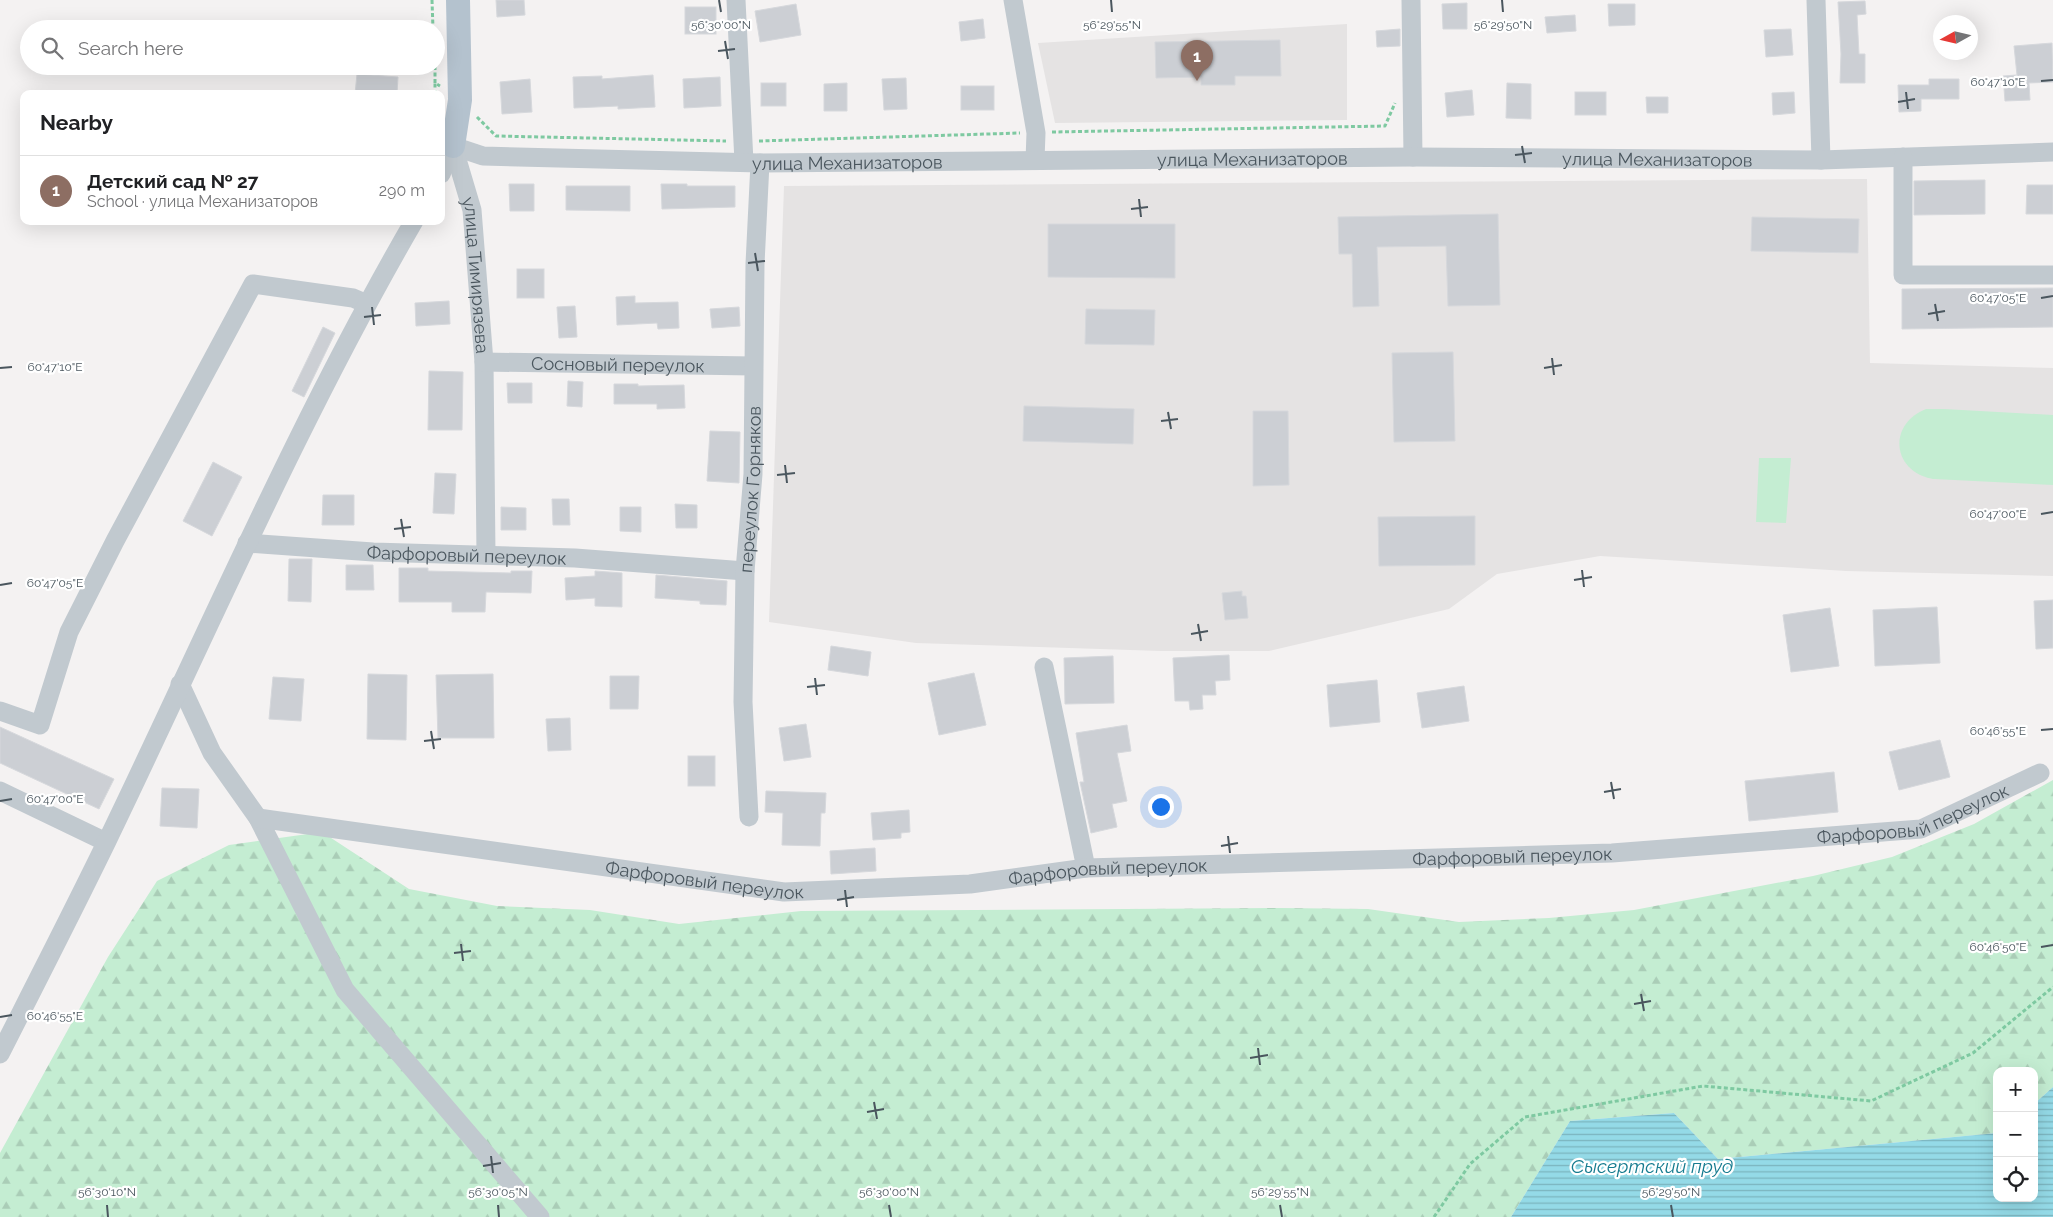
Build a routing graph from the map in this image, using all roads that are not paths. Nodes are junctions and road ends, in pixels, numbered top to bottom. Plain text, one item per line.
1 (458, 0) edge
2 (736, 0) edge
3 (1012, 0) edge
4 (1411, 0) edge
5 (1816, 0) edge
6 (453, 146) junction
7 (2053, 152) edge
8 (1413, 157) junction
9 (1903, 157) junction
10 (1034, 160) junction
11 (1821, 160) junction
12 (752, 163) junction
13 (445, 165) edge
14 (412, 225) edge
15 (2053, 275) edge
16 (368, 304) junction
17 (484, 362) junction
18 (753, 366) junction
19 (247, 543) junction
20 (486, 555) junction
21 (745, 571) junction
22 (1044, 667) dead end
23 (180, 684) junction
24 (0, 711) edge
25 (2040, 772) dead end
26 (0, 791) edge
27 (749, 817) dead end
28 (258, 818) junction
29 (106, 842) junction
30 (1086, 868) junction
31 (1, 1051) edge
32 (540, 1217) edge

1 - 6 main road, улица Тимирязева
2 - 12 street, переулок Горняков
3 - 10 street
4 - 8 street
5 - 11 street
6 - 12 street, улица Механизаторов
6 - 13 street
6 - 17 street, улица Тимирязева
7 - 9 street, улица Механизаторов
8 - 10 street, улица Механизаторов
8 - 11 street, улица Механизаторов
9 - 11 street, улица Механизаторов
9 - 15 street
10 - 12 street, улица Механизаторов
12 - 18 street, переулок Горняков
14 - 16 street
16 - 19 street
16 - 24 street
17 - 18 street, Сосновый переулок
17 - 20 street, улица Тимирязева
18 - 21 street, переулок Горняков
19 - 20 street, Фарфоровый переулок
19 - 23 street
20 - 21 street, Фарфоровый переулок
21 - 27 street, переулок Горняков
22 - 30 street
23 - 28 street
23 - 29 street
25 - 30 street, Фарфоровый переулок
26 - 29 street
28 - 30 street, Фарфоровый переулок
28 - 32 street
29 - 31 street

